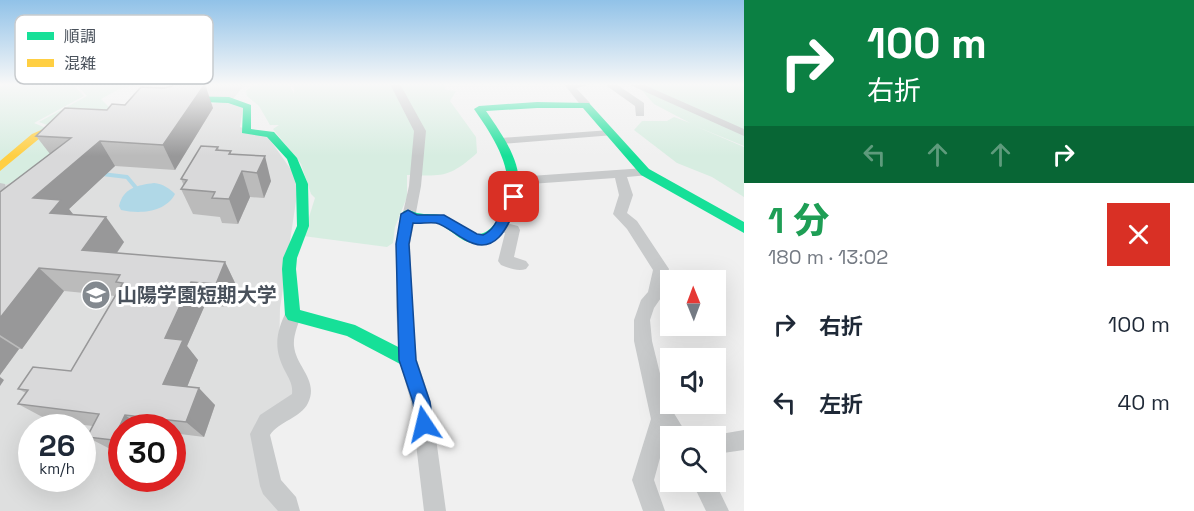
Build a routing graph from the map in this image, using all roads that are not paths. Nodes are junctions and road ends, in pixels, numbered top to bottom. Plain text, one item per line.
1 (248, 108) edge
2 (409, 108) edge
3 (496, 108) edge
4 (588, 108) edge
5 (640, 108) edge
6 (687, 108) edge
7 (640, 114) dead end
8 (80, 118) edge
9 (610, 133) junction
10 (744, 133) edge
11 (501, 141) junction
12 (0, 167) edge
13 (645, 172) junction
14 (620, 174) junction
15 (516, 180) junction
16 (0, 187) edge
17 (0, 193) edge
18 (408, 214) junction
19 (501, 227) junction
20 (744, 228) edge
21 (521, 265) dead end
22 (292, 315) junction
23 (408, 360) junction
24 (657, 404) junction
25 (671, 426) edge
26 (744, 440) edge
27 (726, 443) edge
28 (708, 492) edge
29 (289, 511) edge
30 (435, 511) edge
31 (654, 511) edge
32 (718, 511) edge

1 - 22 street
2 - 18 street
3 - 11 street
4 - 9 street
5 - 7 street
6 - 10 street
8 - 12 street
9 - 11 street
9 - 13 street
11 - 15 street
13 - 14 street
13 - 20 street
14 - 15 street
14 - 24 street
15 - 19 street
16 - 17 street
18 - 19 street
18 - 23 street
19 - 21 street
22 - 23 street
22 - 29 street
23 - 30 street
24 - 25 street
24 - 31 street
26 - 27 street
28 - 32 street

